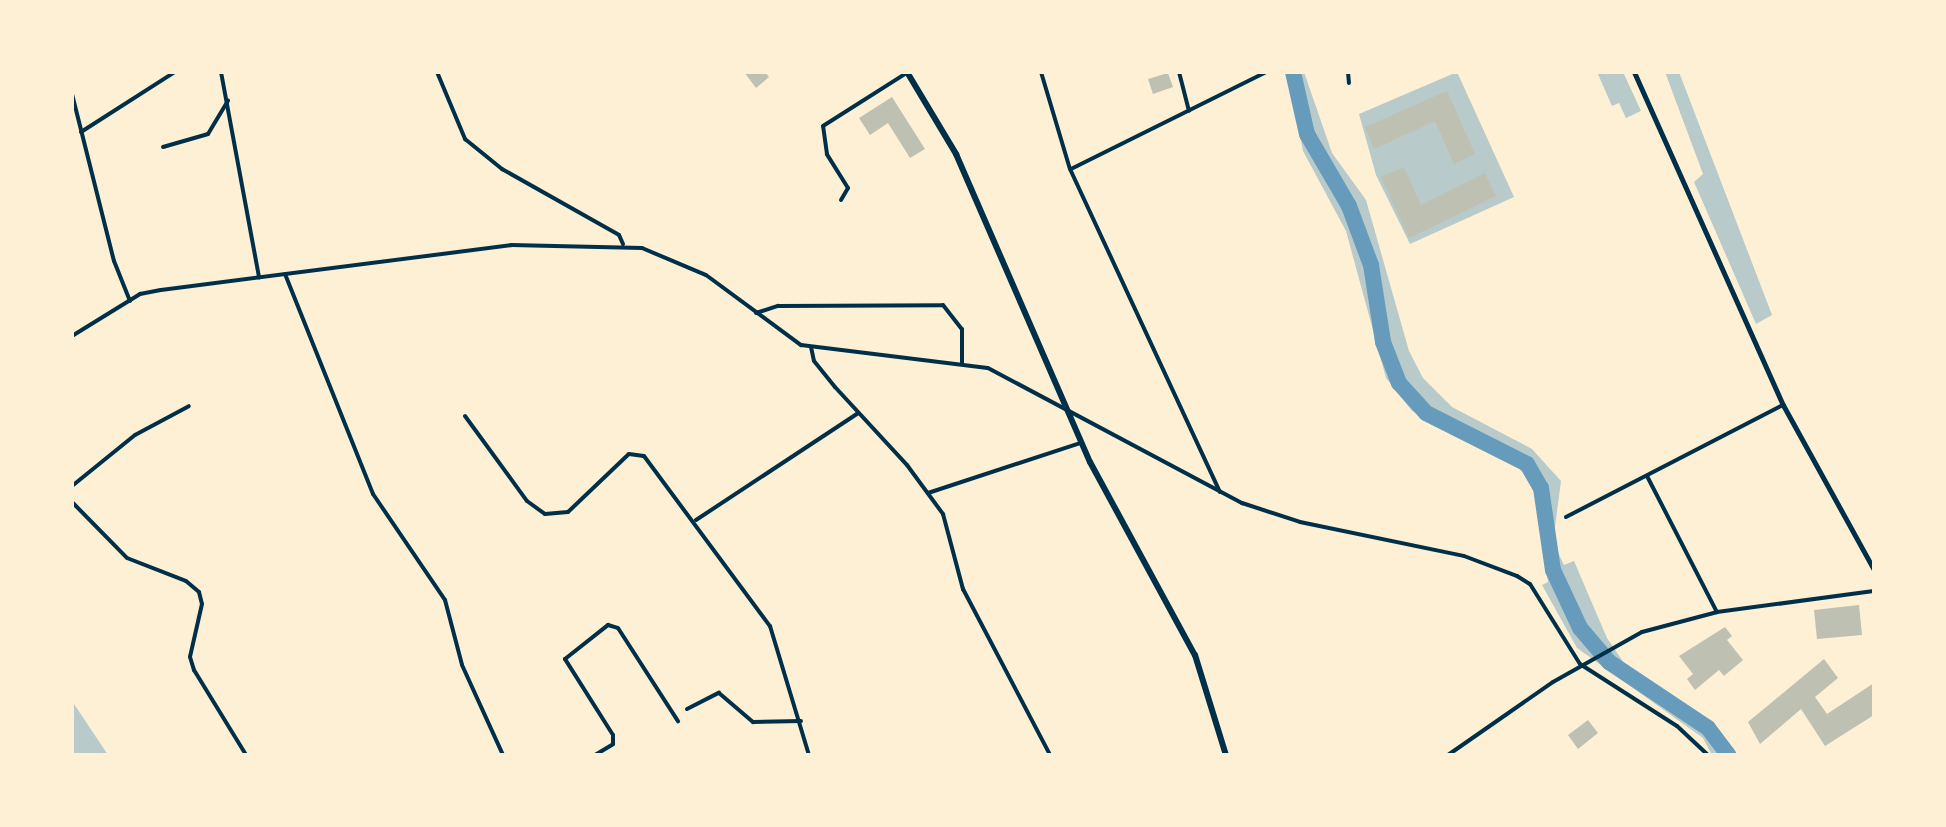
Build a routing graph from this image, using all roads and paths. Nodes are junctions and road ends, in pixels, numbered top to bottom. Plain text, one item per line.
1 (175, 72) edge
2 (221, 72) edge
3 (437, 72) edge
4 (908, 72) edge
5 (1041, 72) edge
6 (1179, 72) edge
7 (1266, 72) edge
8 (1348, 72) edge
9 (1634, 72) edge
10 (1349, 83) dead end
11 (72, 94) edge
12 (228, 101) junction
13 (1189, 111) junction
14 (80, 129) junction
15 (72, 130) edge
16 (163, 147) dead end
17 (1070, 169) junction
18 (841, 200) dead end
19 (623, 244) junction
20 (285, 274) junction
21 (259, 278) junction
22 (130, 301) junction
23 (756, 313) junction
24 (72, 336) edge
25 (811, 347) junction
26 (962, 363) junction
27 (1057, 392) junction
28 (1062, 404) junction
29 (1783, 405) junction
30 (189, 406) dead end
31 (1075, 411) junction
32 (858, 413) junction
33 (465, 416) dead end
34 (1068, 418) junction
35 (1080, 443) junction
36 (1647, 476) junction
37 (72, 486) edge
38 (928, 493) junction
39 (1221, 495) junction
40 (72, 502) edge
41 (1566, 517) dead end
42 (696, 520) junction
43 (1874, 570) edge
44 (1874, 591) edge
45 (1717, 612) junction
46 (1580, 664) junction
47 (687, 709) dead end
48 (678, 721) dead end
49 (801, 721) junction
50 (246, 755) edge
51 (503, 755) edge
52 (595, 755) edge
53 (809, 755) edge
54 (1050, 755) edge
55 (1226, 755) edge
56 (1448, 755) edge
57 (1708, 755) edge

1 - 14 street
2 - 12 street
3 - 19 street
4 - 18 street
4 - 27 main road
5 - 17 street
6 - 13 street
7 - 13 street
8 - 10 street
9 - 29 street
11 - 14 street
12 - 16 street
12 - 21 street
13 - 17 street
14 - 15 street
14 - 22 street
17 - 39 street
19 - 20 street
19 - 23 street
20 - 21 street
20 - 51 street
21 - 22 street
22 - 24 street
23 - 25 street
23 - 26 street
25 - 26 street
25 - 32 street
26 - 28 street
27 - 28 main road
27 - 31 street
28 - 31 street
28 - 34 main road
29 - 36 street
29 - 43 street
30 - 37 street
31 - 34 street
31 - 39 street
32 - 38 street
32 - 42 street
33 - 42 street
34 - 35 main road
35 - 38 street
35 - 55 main road
36 - 41 street
36 - 45 street
38 - 54 street
39 - 46 street
40 - 50 street
42 - 49 street
44 - 45 street
45 - 46 street
46 - 56 street
46 - 57 street
47 - 49 street
48 - 52 street
49 - 53 street

